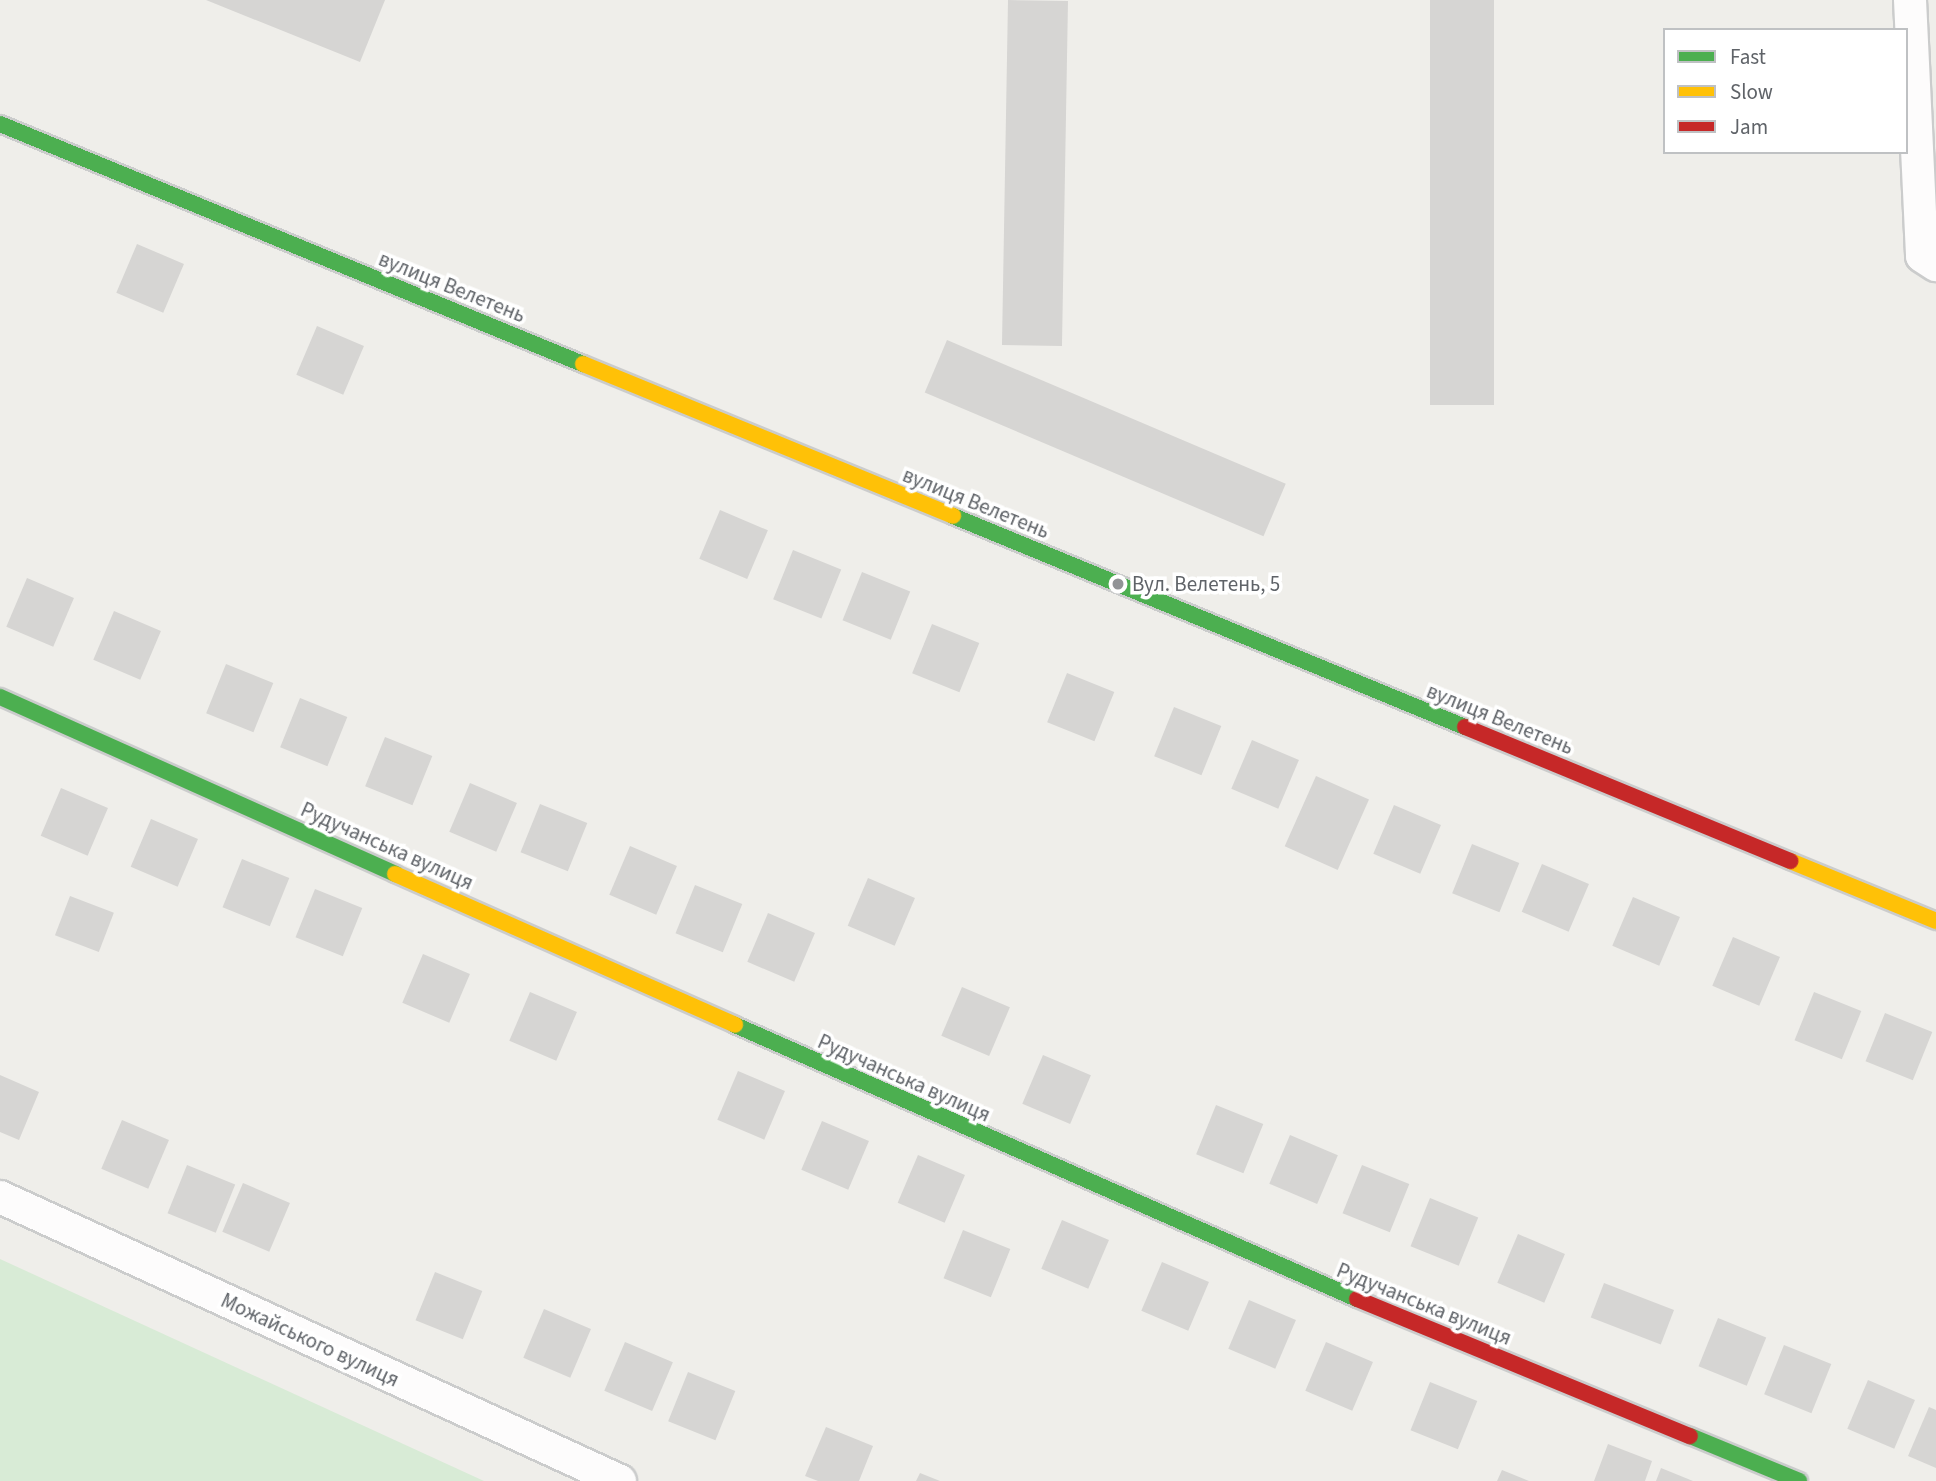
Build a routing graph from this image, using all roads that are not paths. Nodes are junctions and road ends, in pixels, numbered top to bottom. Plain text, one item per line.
1 (1910, 0) edge
2 (0, 124) edge
3 (1936, 265) edge
4 (0, 697) edge
5 (1936, 921) edge
6 (0, 1196) edge
7 (620, 1481) edge
8 (1798, 1481) edge

1 - 3 street
2 - 5 street, вулиця Велетень
4 - 8 street, Рудучанська вулиця
6 - 7 street, Можайського вулиця

